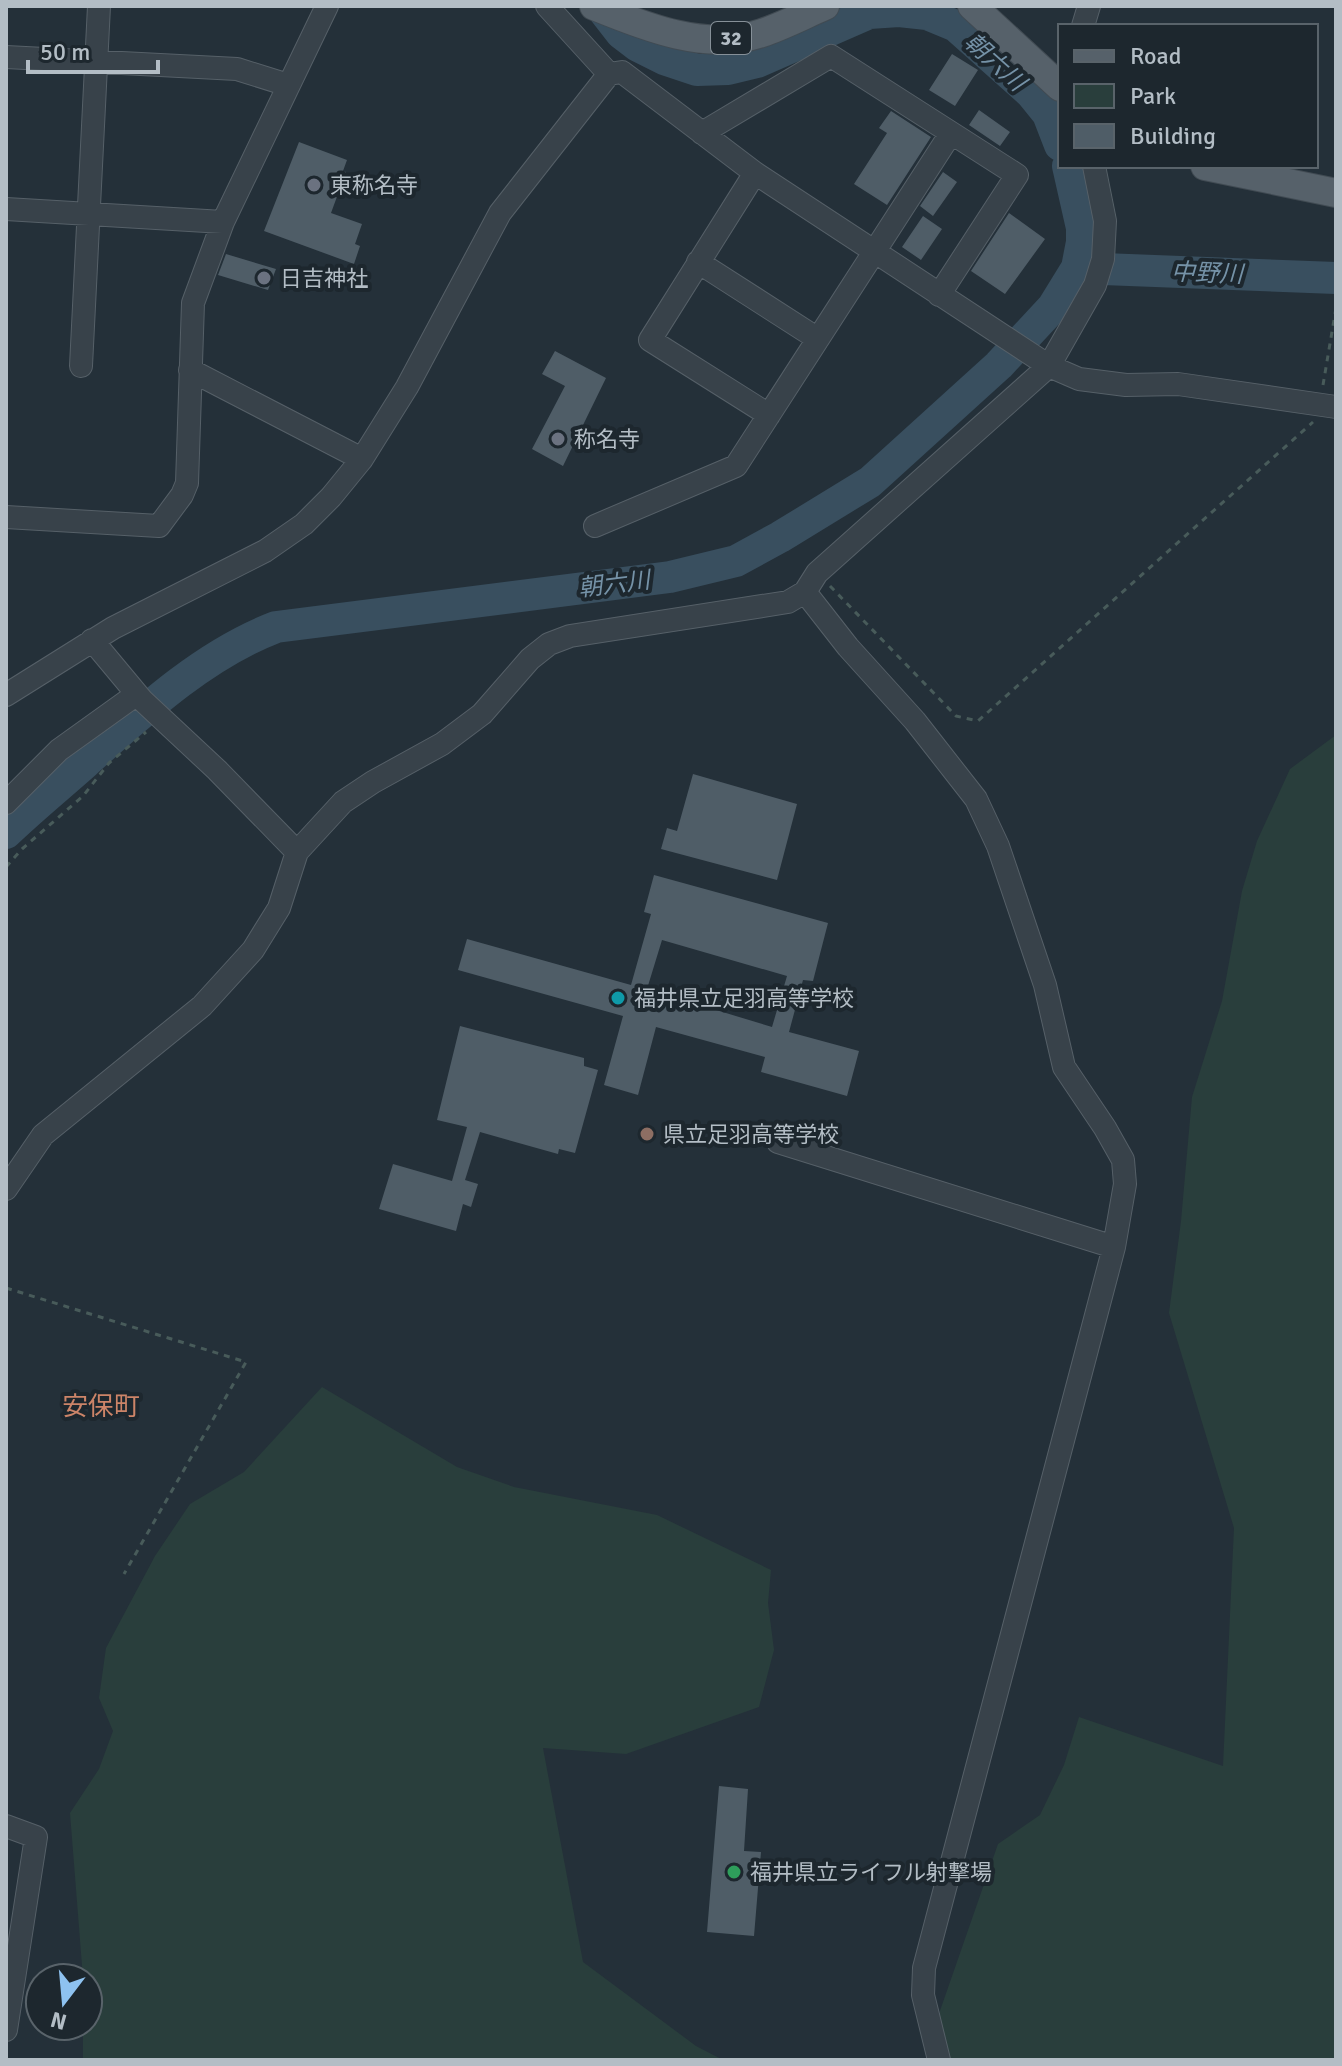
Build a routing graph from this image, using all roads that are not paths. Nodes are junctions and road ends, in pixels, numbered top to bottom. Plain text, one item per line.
1 (99, 6) edge
2 (327, 6) edge
3 (547, 6) edge
4 (594, 6) edge
5 (825, 6) edge
6 (972, 6) edge
7 (6, 57) edge
8 (96, 62) junction
9 (609, 74) junction
10 (288, 85) junction
11 (1058, 85) edge
12 (702, 133) junction
13 (951, 133) junction
14 (1094, 168) edge
15 (1217, 168) edge
16 (755, 173) junction
17 (1335, 187) edge
18 (6, 209) edge
19 (88, 214) junction
20 (223, 222) junction
21 (873, 253) junction
22 (698, 262) junction
23 (939, 295) junction
24 (818, 339) junction
25 (1043, 362) junction
26 (81, 366) dead end
27 (190, 370) junction
28 (1329, 406) edge
29 (769, 415) junction
30 (362, 459) junction
31 (6, 517) edge
32 (595, 526) dead end
33 (805, 592) junction
34 (92, 640) junction
35 (6, 695) edge
36 (140, 697) junction
37 (6, 803) edge
38 (297, 852) junction
39 (778, 1142) dead end
40 (6, 1189) edge
41 (1114, 1247) junction
42 (6, 1826) edge
43 (6, 2030) edge
44 (939, 2060) edge

1 - 8 street
2 - 10 street
3 - 9 street
4 - 5 main road, 32
6 - 11 main road
7 - 8 street
8 - 10 street
8 - 19 street
9 - 12 street
9 - 30 street
10 - 20 street
12 - 13 street
12 - 16 street
13 - 21 street
13 - 23 street
14 - 25 street
15 - 17 main road
16 - 21 street
16 - 22 street
18 - 19 street
19 - 20 street
19 - 26 street
20 - 27 street
21 - 23 street
21 - 24 street
22 - 24 street
22 - 29 street
23 - 25 street
24 - 29 street
25 - 28 street
25 - 33 street
27 - 30 street
27 - 31 street
29 - 32 street
30 - 34 street
33 - 38 street
33 - 41 street
34 - 35 street
34 - 36 street
36 - 37 street
36 - 38 street
38 - 40 street
39 - 41 street
41 - 44 street
42 - 43 street

